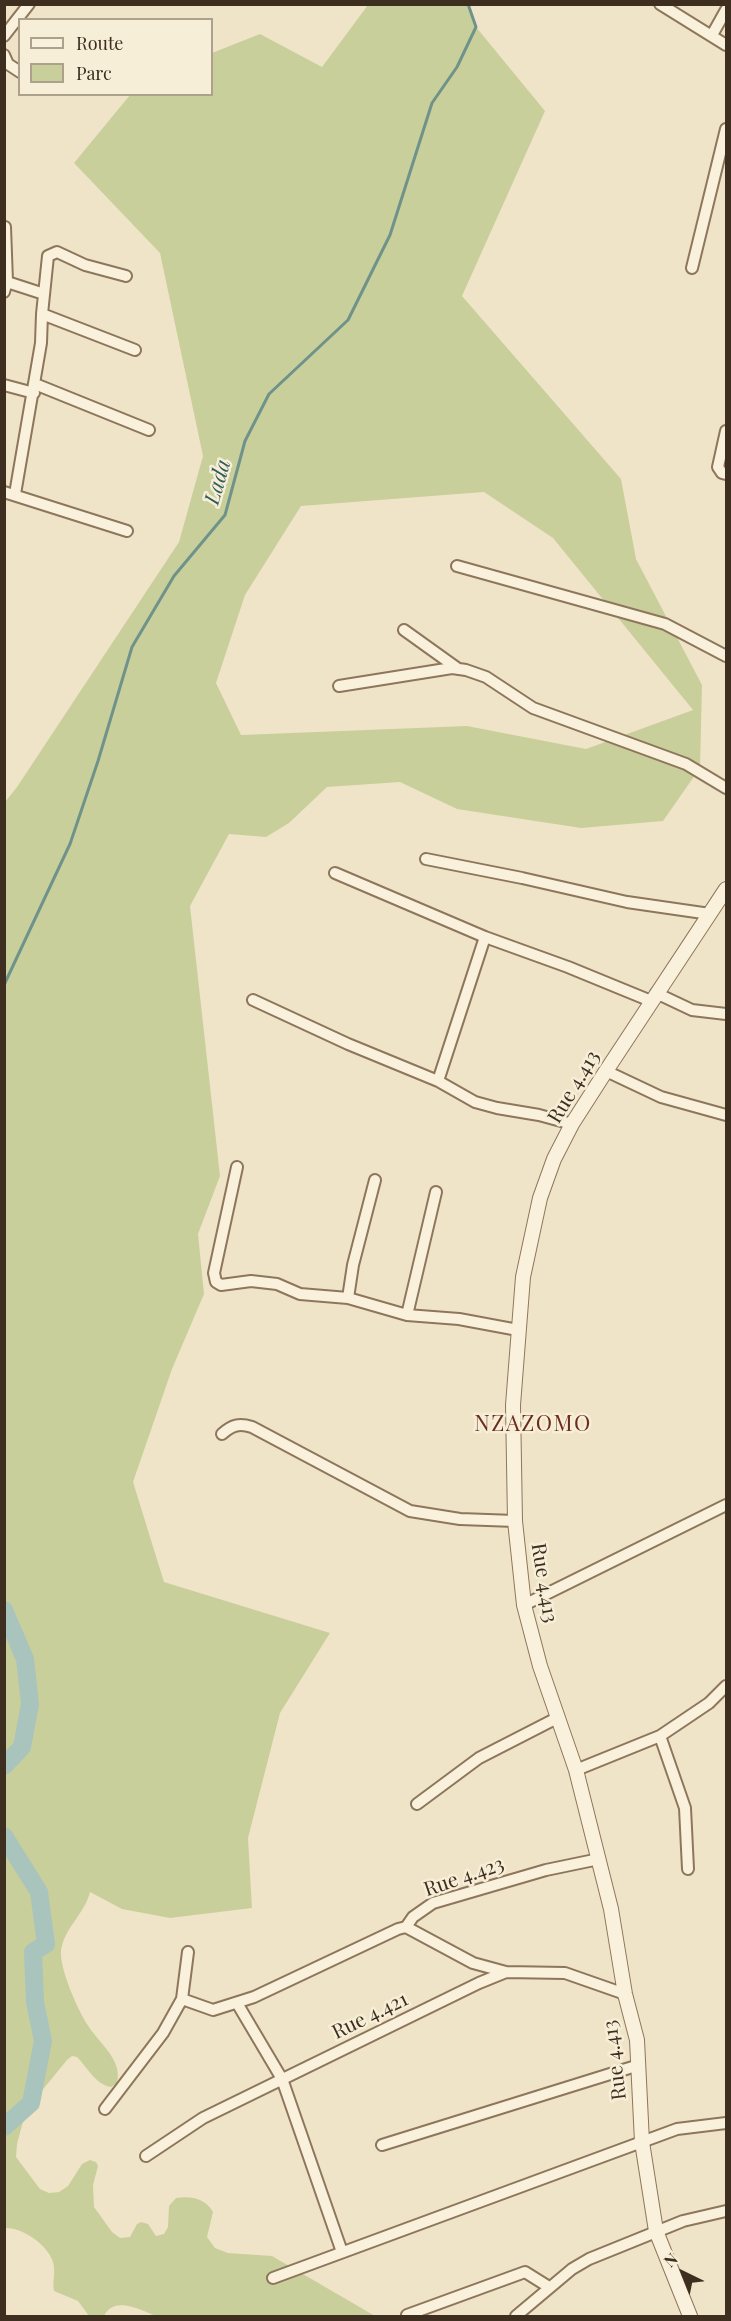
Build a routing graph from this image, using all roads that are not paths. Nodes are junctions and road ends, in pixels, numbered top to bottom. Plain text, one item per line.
1 (30, 4) edge
2 (660, 4) edge
3 (726, 10) edge
4 (19, 18) edge
5 (18, 19) edge
6 (712, 35) junction
7 (4, 36) edge
8 (726, 45) edge
9 (4, 55) edge
10 (18, 71) edge
11 (726, 129) edge
12 (4, 227) edge
13 (692, 267) dead end
14 (126, 276) dead end
15 (5, 285) edge
16 (44, 294) junction
17 (42, 314) junction
18 (135, 350) dead end
19 (4, 386) edge
20 (34, 388) junction
21 (149, 430) dead end
22 (726, 431) edge
23 (726, 474) edge
24 (10, 493) edge
25 (127, 531) dead end
26 (457, 566) dead end
27 (404, 630) dead end
28 (726, 656) edge
29 (457, 668) junction
30 (339, 686) dead end
31 (726, 788) edge
32 (426, 859) dead end
33 (335, 873) dead end
34 (726, 889) edge
35 (710, 914) junction
36 (485, 937) junction
37 (654, 997) junction
38 (253, 1000) dead end
39 (726, 1014) edge
40 (606, 1071) junction
41 (438, 1081) junction
42 (726, 1115) edge
43 (573, 1124) junction
44 (237, 1167) dead end
45 (375, 1180) dead end
46 (436, 1192) dead end
47 (348, 1298) junction
48 (407, 1315) junction
49 (518, 1330) junction
50 (222, 1434) dead end
51 (726, 1504) edge
52 (515, 1521) junction
53 (524, 1605) junction
54 (726, 1686) edge
55 (557, 1718) junction
56 (660, 1737) junction
57 (576, 1770) junction
58 (417, 1804) dead end
59 (599, 1859) junction
60 (688, 1869) dead end
61 (406, 1927) junction
62 (188, 1952) dead end
63 (506, 1972) junction
64 (625, 1994) junction
65 (182, 1999) junction
66 (237, 2003) junction
67 (639, 2065) junction
68 (282, 2079) junction
69 (105, 2109) dead end
70 (726, 2123) edge
71 (642, 2142) junction
72 (382, 2145) dead end
73 (146, 2156) dead end
74 (726, 2211) edge
75 (656, 2231) junction
76 (342, 2252) junction
77 (273, 2278) dead end
78 (549, 2287) junction
79 (407, 2315) dead end
80 (516, 2316) edge
81 (690, 2316) edge

1 - 4 street
2 - 6 street
3 - 6 street
5 - 7 street
6 - 8 street
9 - 10 street
11 - 13 street
12 - 15 street
14 - 16 street
15 - 16 street
16 - 17 street
17 - 18 street
17 - 20 street
19 - 20 street
20 - 21 street
20 - 24 street
22 - 23 street
24 - 25 street
26 - 28 street
27 - 29 street
29 - 30 street
29 - 31 street
32 - 35 street
33 - 36 street
34 - 35 street, Rue 4.413
35 - 37 street, Rue 4.413
36 - 37 street
36 - 41 street
37 - 39 street
37 - 40 street, Rue 4.413
38 - 41 street
40 - 42 street
40 - 43 street, Rue 4.413
41 - 43 street
43 - 49 street, Rue 4.413
44 - 47 street
45 - 47 street
46 - 48 street
47 - 48 street
48 - 49 street
49 - 52 street, Rue 4.413
50 - 52 street
51 - 53 street
52 - 53 street, Rue 4.413
53 - 55 street, Rue 4.413
54 - 56 street
55 - 57 street, Rue 4.413
55 - 58 street
56 - 57 street
56 - 60 street
57 - 59 street, Rue 4.413
59 - 61 street, Rue 4.423
59 - 64 street, Rue 4.413
61 - 63 street
61 - 66 street, Rue 4.423
62 - 65 street
63 - 64 street, Rue 4.421
63 - 68 street, Rue 4.421
64 - 67 street, Rue 4.413
65 - 66 street, Rue 4.423
65 - 69 street
66 - 68 street
67 - 71 street, Rue 4.413
67 - 72 street
68 - 73 street, Rue 4.421
68 - 76 street
70 - 71 street
71 - 75 street, Rue 4.413
71 - 76 street
74 - 75 street
75 - 78 street
75 - 81 street, Rue 4.413
76 - 77 street
78 - 79 street
78 - 80 street

